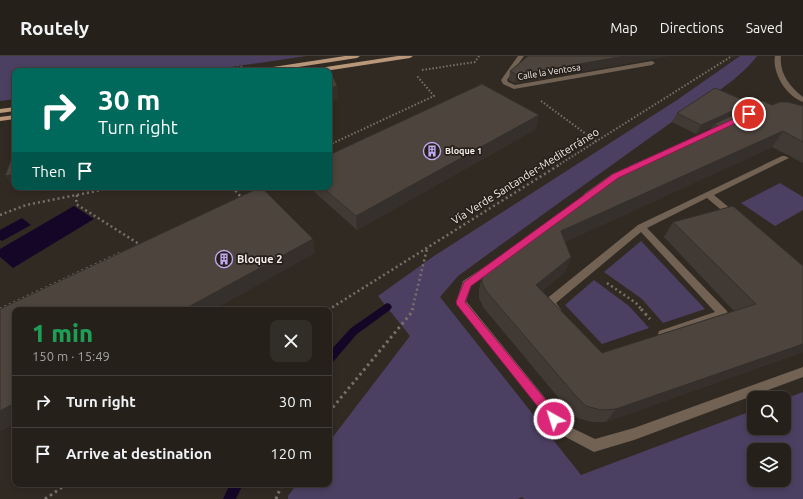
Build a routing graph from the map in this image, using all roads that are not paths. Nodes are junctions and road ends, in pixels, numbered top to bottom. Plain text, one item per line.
1 (357, 56) edge
2 (410, 56) edge
3 (521, 56) edge
4 (778, 56) edge
5 (652, 63) dead end
6 (279, 68) edge
7 (332, 68) edge
8 (803, 100) edge
9 (12, 109) edge
10 (0, 111) edge
11 (12, 117) edge
12 (0, 119) edge
13 (785, 158) dead end
14 (636, 166) edge
15 (708, 194) junction
16 (577, 204) edge
17 (744, 224) edge
18 (641, 227) junction
19 (506, 256) edge
20 (565, 320) edge
21 (659, 335) edge
22 (803, 372) edge

1 - 6 main road
2 - 7 main road
3 - 5 street, Calle la Ventosa
4 - 8 street
9 - 10 main road
11 - 12 main road
13 - 15 street
14 - 16 street
15 - 17 street
15 - 18 street
18 - 20 street
18 - 21 street
19 - 22 street

